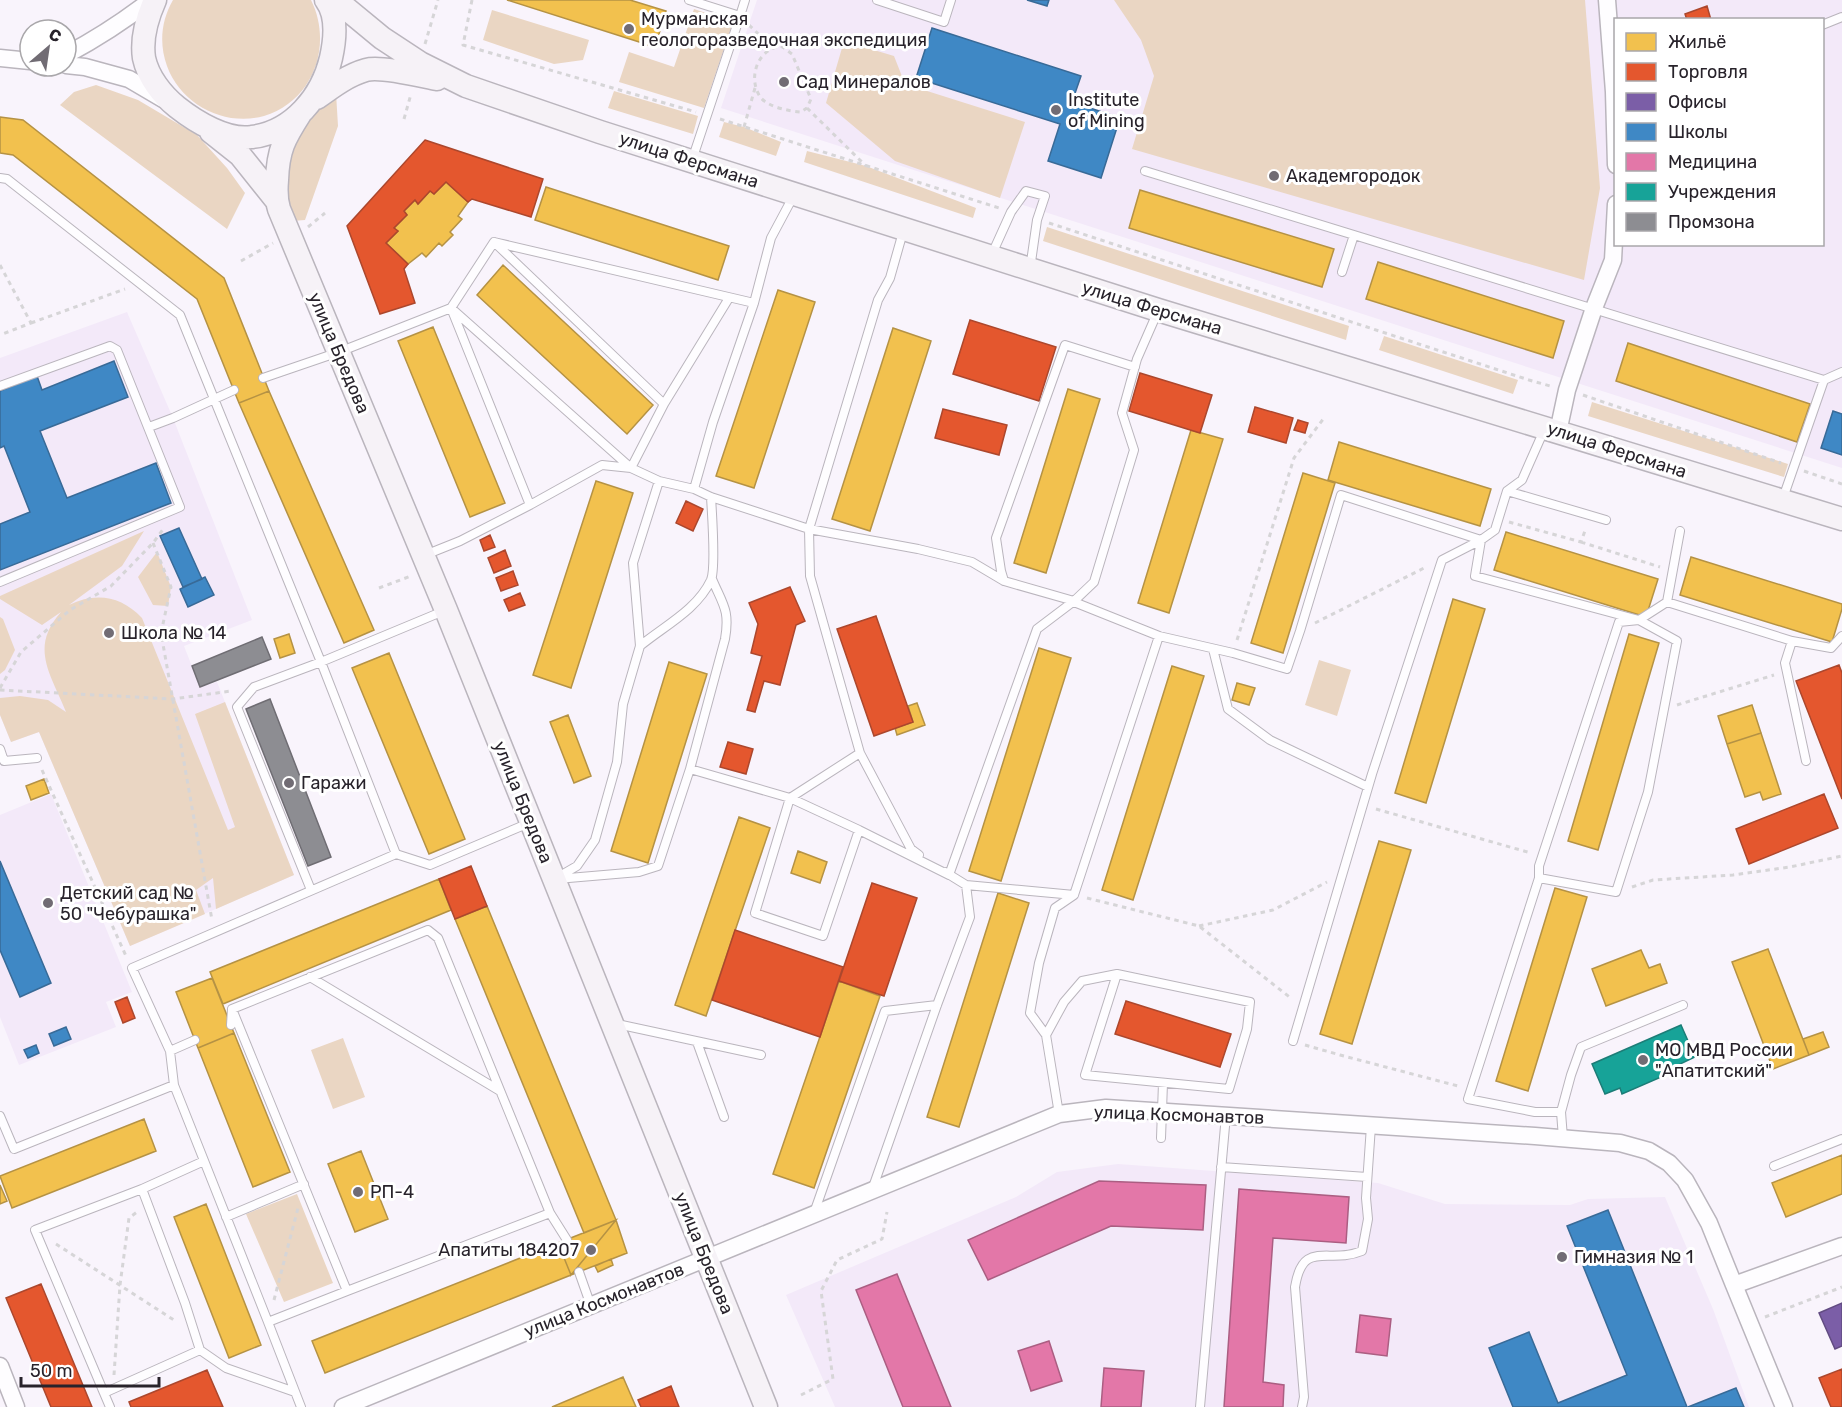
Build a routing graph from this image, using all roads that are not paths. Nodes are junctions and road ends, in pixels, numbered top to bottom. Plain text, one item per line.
1 (153, 0) edge
2 (326, 0) edge
3 (336, 0) edge
4 (689, 0) edge
5 (745, 0) edge
6 (877, 0) edge
7 (951, 0) edge
8 (1607, 0) edge
9 (740, 16) junction
10 (1842, 17) edge
11 (1824, 24) edge
12 (78, 48) edge
13 (0, 58) edge
14 (18, 60) edge
15 (78, 66) edge
16 (466, 86) junction
17 (1614, 92) edge
18 (306, 107) junction
19 (190, 116) junction
20 (692, 160) junction
21 (1145, 171) dead end
22 (0, 178) edge
23 (794, 194) junction
24 (276, 200) junction
25 (904, 228) junction
26 (1354, 235) junction
27 (494, 242) junction
28 (1614, 246) edge
29 (990, 257) junction
30 (1030, 270) junction
31 (1342, 272) dead end
32 (729, 298) junction
33 (754, 303) junction
34 (452, 308) junction
35 (1594, 308) junction
36 (1158, 310) junction
37 (339, 352) junction
38 (1135, 367) junction
39 (1842, 372) edge
40 (264, 378) dead end
41 (1824, 380) junction
42 (0, 386) edge
43 (234, 390) dead end
44 (215, 400) junction
45 (664, 404) junction
46 (149, 428) junction
47 (1551, 430) junction
48 (631, 468) junction
49 (659, 482) junction
50 (694, 489) junction
51 (1507, 491) junction
52 (711, 498) junction
53 (1782, 502) junction
54 (530, 505) junction
55 (1842, 519) edge
56 (1606, 520) dead end
57 (809, 529) junction
58 (1680, 531) dead end
59 (1481, 540) junction
60 (423, 556) junction
61 (711, 579) junction
62 (1004, 581) junction
63 (0, 582) edge
64 (1074, 602) junction
65 (1667, 602) junction
66 (446, 610) junction
67 (1639, 620) junction
68 (1159, 636) junction
69 (1842, 636) edge
70 (1792, 641) junction
71 (640, 646) junction
72 (1213, 649) junction
73 (321, 662) junction
74 (0, 749) edge
75 (860, 753) junction
76 (37, 758) road end
77 (1806, 761) dead end
78 (2, 762) edge
79 (690, 769) junction
80 (1368, 787) junction
81 (790, 798) junction
82 (531, 822) junction
83 (859, 830) junction
84 (396, 854) junction
85 (950, 875) junction
86 (1539, 878) junction
87 (554, 879) junction
88 (966, 885) junction
89 (311, 890) junction
90 (1074, 895) junction
91 (1117, 974) junction
92 (310, 977) junction
93 (937, 1005) junction
94 (1683, 1005) dead end
95 (232, 1009) junction
96 (611, 1023) junction
97 (231, 1025) dead end
98 (1046, 1035) junction
99 (195, 1040) dead end
100 (1293, 1041) road end
101 (697, 1042) junction
102 (170, 1051) junction
103 (761, 1055) dead end
104 (1163, 1083) junction
105 (174, 1086) junction
106 (500, 1091) junction
107 (1161, 1111) junction
108 (1560, 1112) junction
109 (1059, 1114) junction
110 (1226, 1115) junction
111 (0, 1116) edge
112 (724, 1117) dead end
113 (1371, 1126) junction
114 (1161, 1138) dead end
115 (1563, 1138) junction
116 (1842, 1139) edge
117 (204, 1161) junction
118 (1774, 1166) dead end
119 (1221, 1167) junction
120 (1367, 1178) junction
121 (304, 1184) junction
122 (142, 1189) junction
123 (872, 1191) junction
124 (550, 1212) junction
125 (813, 1215) junction
126 (226, 1217) junction
127 (567, 1240) dead end
128 (1842, 1246) edge
129 (706, 1258) junction
130 (579, 1272) dead end
131 (1734, 1286) junction
132 (347, 1291) junction
133 (591, 1305) junction
134 (268, 1322) junction
135 (200, 1350) junction
136 (0, 1366) edge
137 (295, 1392) junction
138 (104, 1393) junction
139 (16, 1407) edge
140 (110, 1407) edge
141 (301, 1407) edge
142 (343, 1407) edge
143 (766, 1407) edge
144 (1200, 1407) edge
145 (1302, 1407) edge
146 (1784, 1407) edge

1 - 12 street
1 - 19 street
2 - 18 street
3 - 16 street, улица Ферсмана
4 - 9 lane
5 - 9 lane
6 - 7 lane
8 - 17 street
9 - 20 lane
10 - 11 lane
13 - 14 street
15 - 19 street
16 - 18 street, улица Ферсмана
16 - 20 street, улица Ферсмана
18 - 19 street, улица Ферсмана
18 - 24 street
19 - 24 street
20 - 23 street, улица Ферсмана
21 - 26 lane
22 - 44 lane
23 - 25 street, улица Ферсмана
23 - 33 lane
24 - 37 street, улица Бредова
25 - 29 street, улица Ферсмана
25 - 57 lane
26 - 31 lane
26 - 35 lane
27 - 32 lane
27 - 34 lane
27 - 45 lane
28 - 35 street
29 - 30 street, улица Ферсмана
29 - 30 lane
30 - 36 street, улица Ферсмана
32 - 33 lane
32 - 45 lane
33 - 50 lane
34 - 37 lane
34 - 48 lane
34 - 54 lane
35 - 41 lane
35 - 47 street
36 - 38 lane
36 - 47 street, улица Ферсмана
37 - 40 lane
37 - 60 street, улица Бредова
38 - 62 lane
38 - 64 lane
39 - 41 lane
41 - 53 lane
42 - 46 lane
43 - 44 lane
44 - 46 lane
44 - 73 lane
45 - 48 lane
46 - 63 lane
47 - 51 lane
47 - 53 street, улица Ферсмана
48 - 49 lane
48 - 54 lane
49 - 50 lane
49 - 71 lane
50 - 52 lane
51 - 56 lane
51 - 59 lane
52 - 57 lane
52 - 61 lane
53 - 55 street, улица Ферсмана
54 - 60 lane
57 - 62 lane
57 - 75 lane
58 - 65 lane
59 - 67 lane
59 - 72 lane
59 - 80 lane
60 - 66 street, улица Бредова
61 - 71 lane
61 - 79 lane
62 - 64 lane
64 - 68 lane
64 - 85 lane
65 - 67 lane
65 - 70 lane
66 - 73 lane
66 - 82 street, улица Бредова
67 - 86 lane
67 - 86 lane
68 - 72 lane
68 - 90 lane
69 - 70 lane
70 - 77 lane
71 - 87 lane
72 - 80 lane
73 - 84 lane
73 - 89 lane
74 - 78 lane
75 - 81 lane
75 - 85 lane
76 - 78 lane
79 - 81 lane
79 - 87 lane
80 - 100 lane
81 - 83 lane
81 - 83 lane
82 - 84 lane
82 - 87 street, улица Бредова
83 - 85 lane
84 - 89 lane
85 - 88 lane
86 - 108 lane
87 - 96 street, улица Бредова
88 - 90 lane
88 - 93 lane
89 - 102 lane
90 - 98 lane
91 - 98 lane
91 - 104 lane
91 - 104 lane
92 - 95 lane
92 - 106 lane
92 - 106 lane
93 - 123 lane
93 - 125 lane
94 - 108 lane
95 - 97 lane
95 - 121 lane
96 - 101 lane
96 - 129 street, улица Бредова
98 - 109 lane
99 - 102 lane
101 - 103 lane
101 - 112 lane
102 - 105 lane
104 - 107 lane
105 - 111 lane
105 - 117 lane
106 - 124 lane
107 - 109 street, улица Космонавтов
107 - 110 street, улица Космонавтов
107 - 114 lane
108 - 115 lane
109 - 123 street, улица Космонавтов
110 - 113 street, улица Космонавтов
110 - 119 lane
113 - 115 street, улица Космонавтов
113 - 120 lane
115 - 131 street, улица Космонавтов
116 - 118 lane
117 - 122 lane
117 - 126 lane
119 - 120 lane
119 - 144 lane
120 - 145 lane
121 - 126 lane
121 - 132 lane
122 - 135 lane
122 - 138 lane
123 - 125 street, улица Космонавтов
124 - 127 lane
124 - 132 lane
125 - 129 street, улица Космонавтов
126 - 134 lane
128 - 131 street
129 - 133 street, улица Космонавтов
129 - 143 street, улица Бредова
130 - 133 lane
131 - 146 street, улица Космонавтов
132 - 134 lane
133 - 142 street, улица Космонавтов
134 - 137 lane
135 - 137 lane
135 - 138 lane
136 - 139 street
137 - 141 lane
138 - 140 lane

